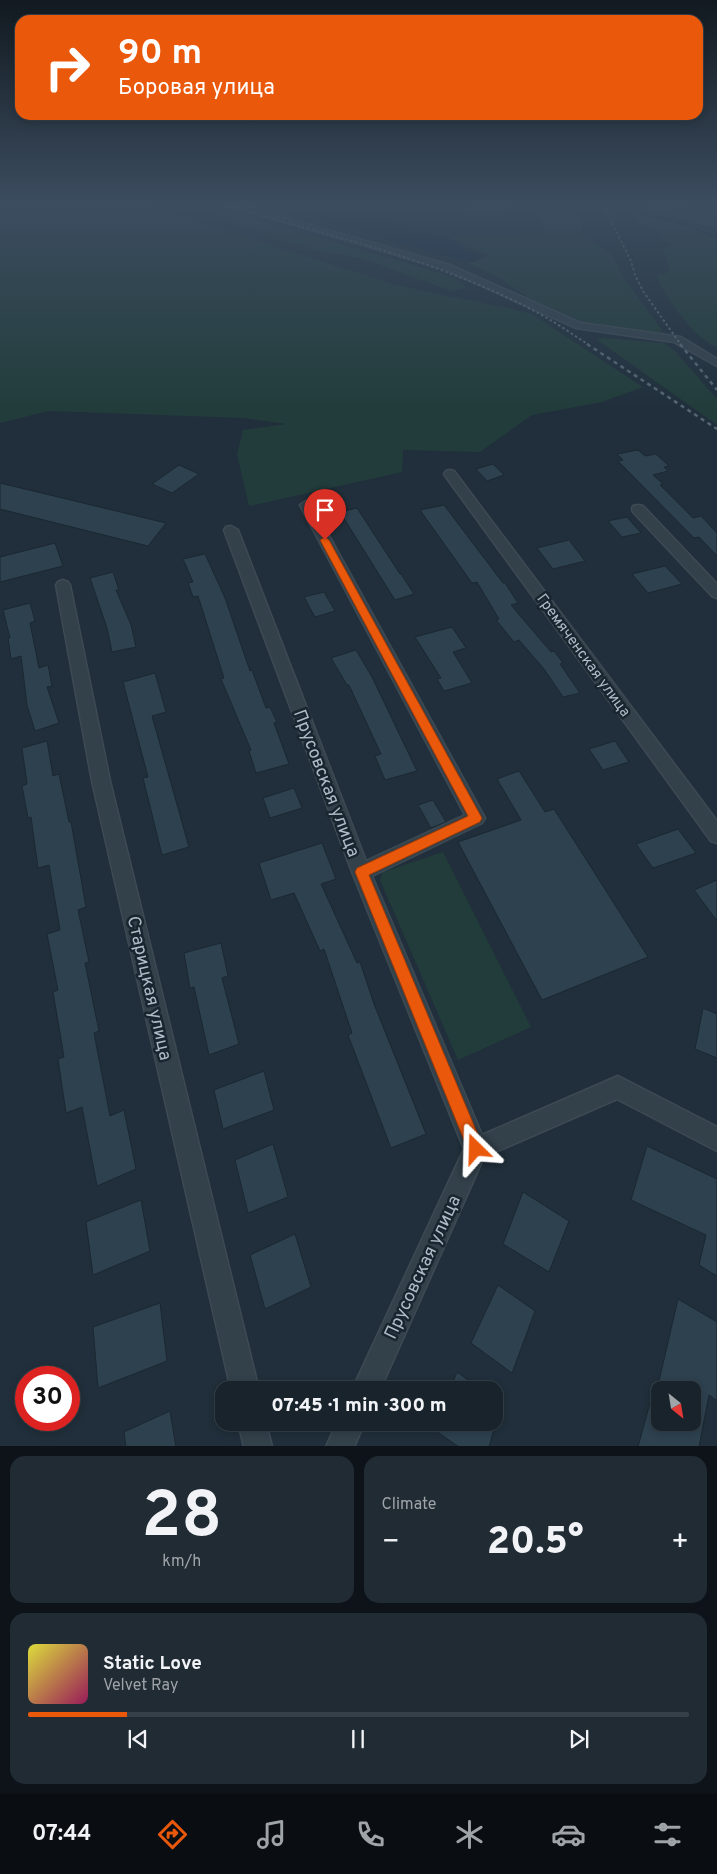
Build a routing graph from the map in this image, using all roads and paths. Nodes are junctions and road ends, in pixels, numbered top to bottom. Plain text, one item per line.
1 (459, 272) edge
2 (717, 363) edge
3 (450, 474) dead end
4 (306, 505) dead end
5 (638, 509) dead end
6 (231, 530) dead end
7 (63, 585) dead end
8 (717, 592) edge
9 (717, 835) edge
10 (361, 872) junction
11 (717, 1139) edge
12 (476, 1149) junction
13 (242, 1381) edge
14 (370, 1381) edge
15 (254, 1431) edge
16 (347, 1431) edge
17 (258, 1446) edge
18 (340, 1446) edge

1 - 2 street
3 - 9 street, Гремяченская улица
4 - 10 street
5 - 8 street
6 - 10 street, Прусовская улица
7 - 13 street, Старицкая улица
10 - 12 street, Прусовская улица
11 - 12 street
12 - 14 street, Прусовская улица
15 - 17 street
16 - 18 street

